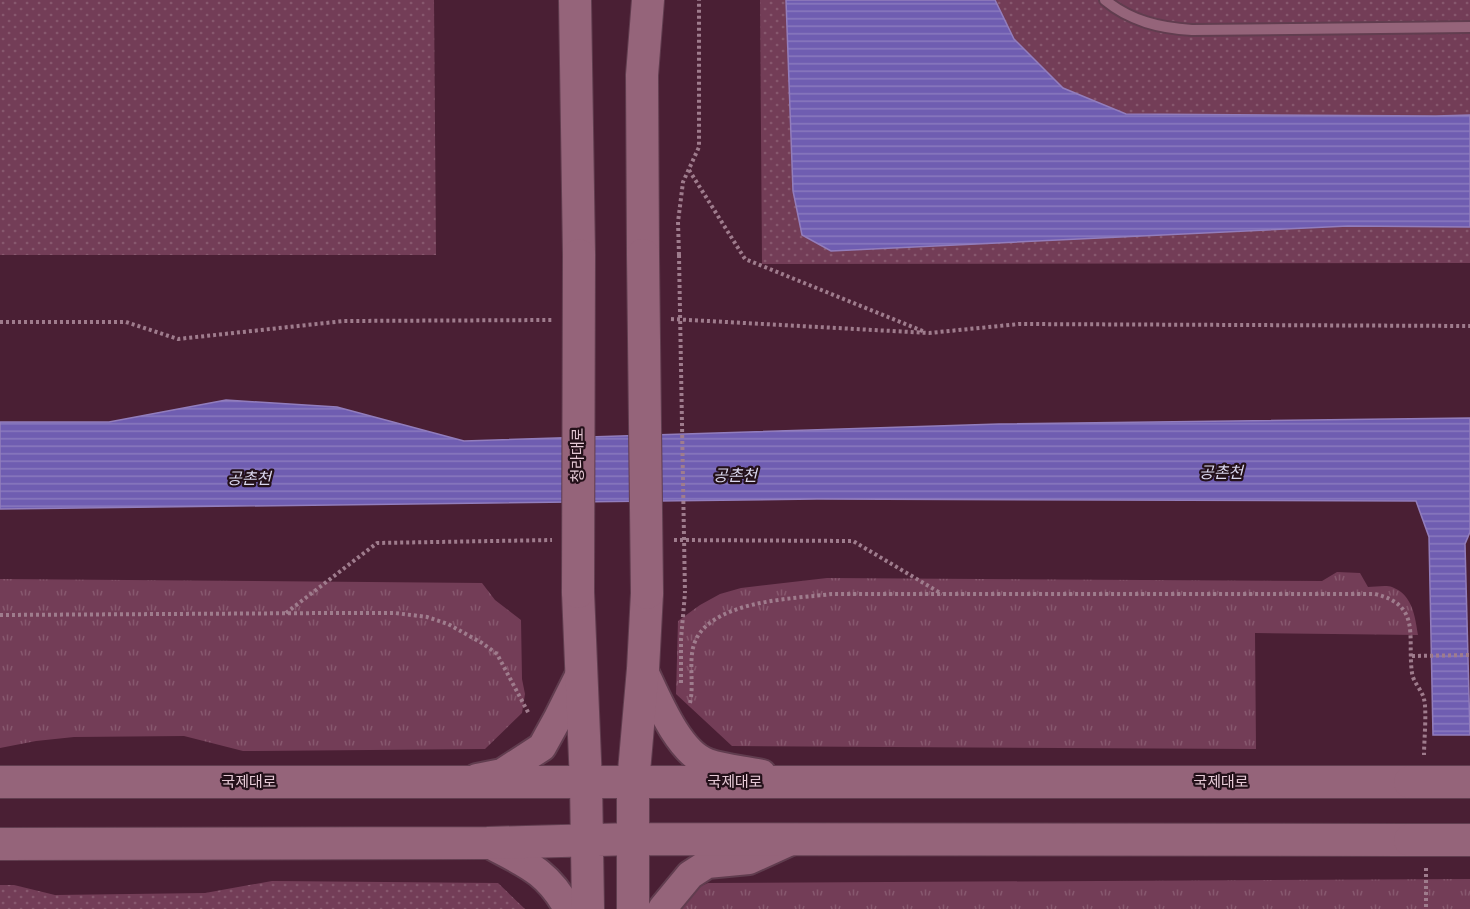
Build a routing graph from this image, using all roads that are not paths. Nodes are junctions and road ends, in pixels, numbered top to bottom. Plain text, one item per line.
1 (575, 0) edge
2 (1104, 0) edge
3 (641, 5) edge
4 (1470, 27) edge
5 (643, 669) junction
6 (581, 672) junction
7 (0, 782) edge
8 (803, 782) junction
9 (1470, 782) edge
10 (453, 783) junction
11 (586, 783) junction
12 (633, 783) junction
13 (633, 839) junction
14 (587, 840) junction
15 (793, 840) junction
16 (1470, 840) edge
17 (487, 843) junction
18 (0, 844) edge
19 (568, 909) edge
20 (588, 909) edge
21 (652, 909) edge

1 - 6 main road, 청라대로, bridge
2 - 4 lane
3 - 5 main road, bridge
5 - 8 street
5 - 12 main road
6 - 10 street
6 - 11 main road, 청라대로
7 - 10 main road, 국제대로
8 - 9 main road, 국제대로, bridge
8 - 12 main road, 국제대로
10 - 11 main road, 국제대로
11 - 12 main road, 국제대로
11 - 14 main road, 청라대로
12 - 13 main road
13 - 14 main road
13 - 15 main road
13 - 21 main road
14 - 17 main road
14 - 20 main road, 청라대로
15 - 16 main road, bridge
15 - 21 street
17 - 18 main road
17 - 19 street

